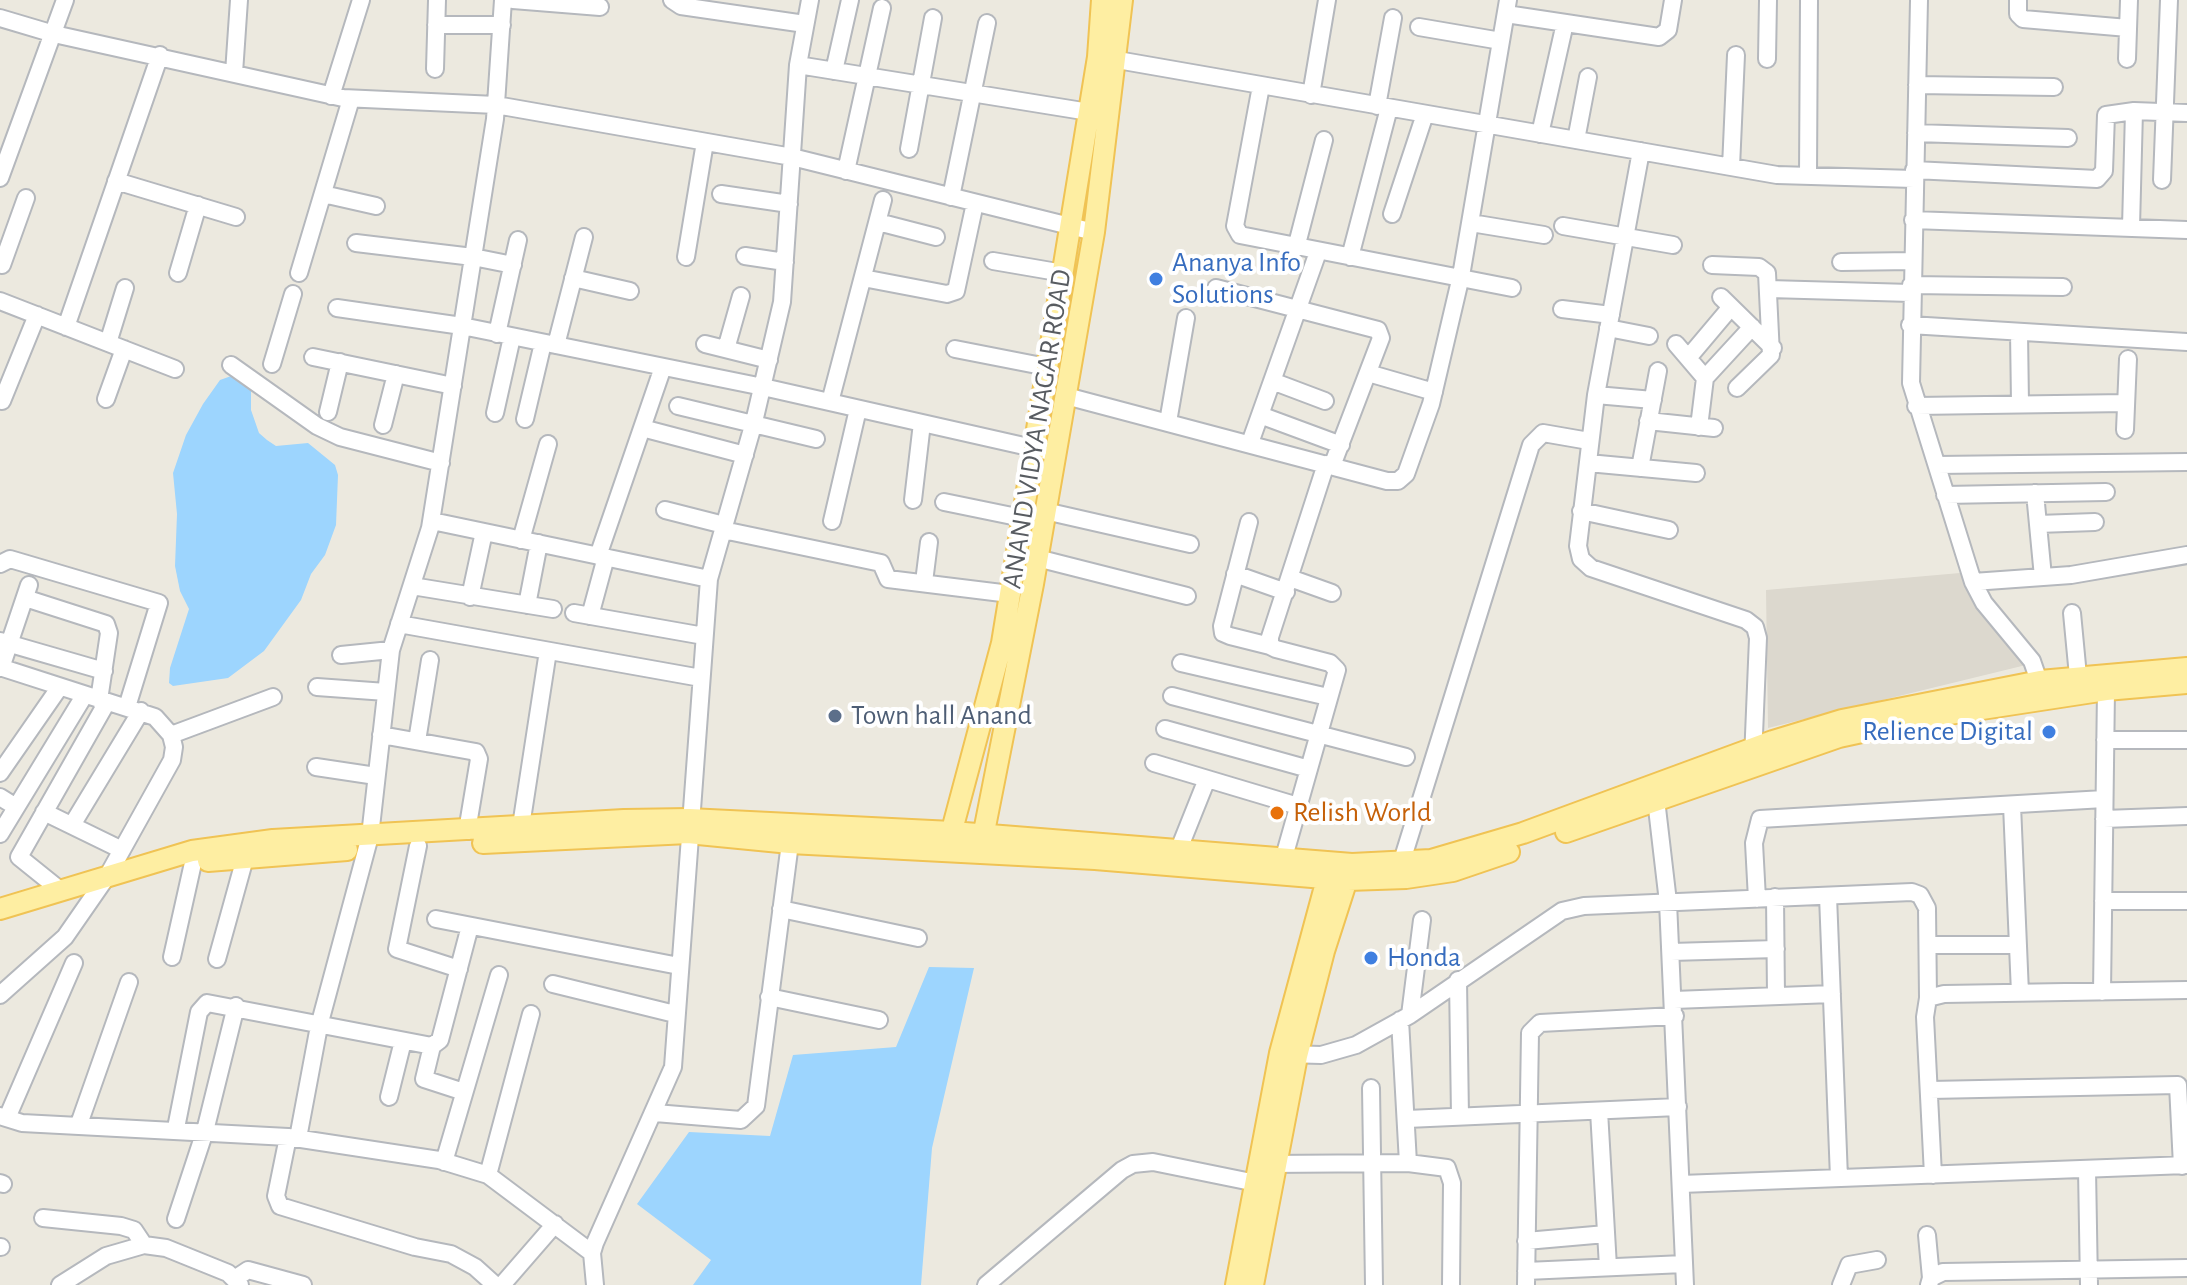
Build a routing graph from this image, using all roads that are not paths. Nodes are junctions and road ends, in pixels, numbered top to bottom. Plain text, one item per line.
1 (65, 0) edge
2 (239, 0) edge
3 (361, 0) edge
4 (437, 0) edge
5 (503, 0) edge
6 (513, 0) edge
7 (672, 0) edge
8 (810, 0) edge
9 (850, 0) edge
10 (1327, 0) edge
11 (1673, 0) edge
12 (1768, 0) edge
13 (1809, 0) edge
14 (1919, 0) edge
15 (2018, 0) edge
16 (2129, 0) edge
17 (2169, 0) edge
18 (1103, 1) edge
19 (600, 7) dead end
20 (1507, 7) edge
21 (882, 8) dead end
22 (0, 18) edge
23 (933, 18) dead end
24 (1393, 18) dead end
25 (987, 23) dead end
26 (1565, 23) junction
27 (805, 24) junction
28 (436, 25) junction
29 (502, 25) junction
30 (1419, 27) dead end
31 (2128, 28) junction
32 (54, 34) junction
33 (1501, 41) junction
34 (160, 55) junction
35 (1736, 55) dead end
36 (1108, 58) junction
37 (1767, 59) dead end
38 (2127, 59) dead end
39 (798, 65) junction
40 (435, 69) dead end
41 (834, 71) junction
42 (234, 73) junction
43 (866, 76) junction
44 (1588, 77) dead end
45 (920, 84) junction
46 (1917, 85) junction
47 (1261, 86) junction
48 (2054, 87) dead end
49 (974, 93) junction
50 (1311, 95) junction
51 (331, 96) junction
52 (351, 99) junction
53 (496, 105) junction
54 (1383, 107) junction
55 (2134, 111) junction
56 (1089, 112) junction
57 (2163, 112) junction
58 (2187, 113) edge
59 (1425, 114) junction
60 (1488, 125) junction
61 (1916, 133) junction
62 (1540, 134) junction
63 (2068, 138) dead end
64 (1324, 140) dead end
65 (1576, 140) junction
66 (705, 142) junction
67 (909, 149) dead end
68 (1641, 151) junction
69 (792, 157) junction
70 (1731, 167) junction
71 (846, 171) junction
72 (1, 172) edge
73 (1914, 174) junction
74 (1808, 176) junction
75 (2162, 180) dead end
76 (116, 181) junction
77 (323, 194) junction
78 (721, 194) dead end
79 (951, 197) junction
80 (26, 198) dead end
81 (883, 200) dead end
82 (975, 203) junction
83 (789, 204) junction
84 (198, 205) junction
85 (376, 206) dead end
86 (1392, 214) dead end
87 (236, 217) dead end
88 (1913, 220) junction
89 (878, 222) junction
90 (1471, 223) junction
91 (1071, 226) junction
92 (1563, 226) dead end
93 (2131, 227) junction
94 (2187, 230) edge
95 (1094, 232) junction
96 (1544, 235) dead end
97 (584, 237) dead end
98 (936, 237) dead end
99 (1625, 237) junction
100 (5, 238) edge
101 (518, 240) dead end
102 (356, 243) dead end
103 (1673, 245) dead end
104 (1296, 248) junction
105 (1318, 252) junction
106 (745, 256) dead end
107 (473, 257) junction
108 (686, 257) dead end
109 (1350, 257) junction
110 (993, 261) dead end
111 (1912, 261) junction
112 (785, 262) junction
113 (1841, 262) dead end
114 (2, 265) edge
115 (513, 265) junction
116 (1712, 265) dead end
117 (178, 273) dead end
118 (299, 273) dead end
119 (1063, 273) junction
120 (1461, 276) junction
121 (573, 278) junction
122 (863, 278) junction
123 (2063, 287) dead end
124 (125, 288) dead end
125 (1216, 288) dead end
126 (1512, 288) dead end
127 (1769, 289) junction
128 (1911, 289) junction
129 (630, 291) dead end
130 (293, 294) dead end
131 (741, 296) dead end
132 (0, 301) edge
133 (337, 308) dead end
134 (1298, 308) junction
135 (1562, 309) dead end
136 (37, 315) junction
137 (1186, 318) dead end
138 (1609, 322) junction
139 (1910, 325) junction
140 (462, 326) junction
141 (66, 327) junction
142 (1752, 327) junction
143 (2019, 332) junction
144 (505, 335) junction
145 (1649, 336) dead end
146 (2187, 342) edge
147 (549, 344) junction
148 (705, 344) dead end
149 (1676, 344) dead end
150 (116, 346) junction
151 (1773, 348) junction
152 (726, 349) junction
153 (955, 349) dead end
154 (313, 357) dead end
155 (1688, 358) junction
156 (2128, 359) dead end
157 (769, 360) junction
158 (340, 362) junction
159 (272, 364) dead end
160 (231, 365) dead end
161 (663, 367) junction
162 (1047, 367) junction
163 (175, 369) dead end
164 (1658, 371) dead end
165 (1368, 373) junction
166 (396, 374) junction
167 (1705, 378) junction
168 (1272, 381) junction
169 (453, 386) junction
170 (763, 387) junction
171 (1737, 388) dead end
172 (1434, 392) junction
173 (1596, 395) junction
174 (1066, 396) junction
175 (106, 399) dead end
176 (1653, 400) junction
177 (2, 401) dead end
178 (1325, 401) dead end
179 (830, 402) junction
180 (2126, 403) junction
181 (2020, 404) junction
182 (678, 406) dead end
183 (1916, 406) junction
184 (858, 409) junction
185 (328, 412) dead end
186 (495, 413) dead end
187 (1260, 415) junction
188 (525, 419) dead end
189 (1648, 421) junction
190 (754, 422) junction
191 (1168, 422) junction
192 (922, 423) junction
193 (383, 425) dead end
194 (642, 428) junction
195 (2125, 430) dead end
196 (816, 439) dead end
197 (1589, 441) junction
198 (1250, 443) junction
199 (548, 444) dead end
200 (1341, 445) junction
201 (1034, 448) junction
202 (1055, 453) junction
203 (745, 455) junction
204 (2187, 462) edge
205 (441, 463) junction
206 (1588, 463) junction
207 (1329, 465) junction
208 (1937, 465) junction
209 (1640, 468) junction
210 (1696, 473) dead end
211 (2106, 492) dead end
212 (2035, 493) junction
213 (1945, 495) junction
214 (913, 500) dead end
215 (944, 502) dead end
216 (665, 510) dead end
217 (1045, 511) junction
218 (1581, 511) junction
219 (1022, 518) junction
220 (432, 521) junction
221 (832, 521) dead end
222 (1249, 522) dead end
223 (2095, 522) dead end
224 (2038, 524) junction
225 (724, 527) junction
226 (1669, 530) dead end
227 (484, 532) junction
228 (521, 540) junction
229 (929, 542) dead end
230 (539, 543) junction
231 (1190, 544) dead end
232 (2187, 555) edge
233 (602, 556) junction
234 (1037, 558) junction
235 (0, 564) edge
236 (1235, 574) junction
237 (2043, 577) junction
238 (709, 579) junction
239 (924, 582) junction
240 (1973, 582) junction
241 (1288, 585) junction
242 (412, 586) junction
243 (1332, 593) dead end
244 (1010, 594) junction
245 (1187, 596) dead end
246 (470, 597) junction
247 (527, 605) junction
248 (553, 609) dead end
249 (2072, 613) dead end
250 (399, 624) junction
251 (704, 636) junction
252 (4, 643) edge
253 (1270, 646) junction
254 (391, 650) junction
255 (548, 651) junction
256 (341, 655) dead end
257 (430, 660) dead end
258 (1181, 663) dead end
259 (2187, 668) edge
260 (104, 671) junction
261 (0, 673) edge
262 (2078, 676) junction
263 (701, 678) junction
264 (2187, 683) edge
265 (317, 687) dead end
266 (59, 688) junction
267 (2042, 690) junction
268 (2106, 690) junction
269 (386, 692) junction
270 (1172, 696) dead end
271 (273, 697) dead end
272 (1328, 697) junction
273 (97, 699) junction
274 (134, 709) junction
275 (1165, 729) dead end
276 (1318, 734) junction
277 (171, 735) junction
278 (381, 735) junction
279 (2105, 740) junction
280 (2187, 740) edge
281 (417, 741) junction
282 (1406, 757) dead end
283 (1753, 757) junction
284 (1154, 763) dead end
285 (316, 767) dead end
286 (1309, 769) junction
287 (0, 773) edge
288 (376, 776) junction
289 (1207, 779) junction
290 (1655, 793) junction
291 (0, 797) edge
292 (2104, 799) junction
293 (2012, 805) junction
294 (1298, 806) junction
295 (16, 807) junction
296 (44, 812) junction
297 (2187, 816) edge
298 (2104, 819) junction
299 (72, 825) junction
300 (521, 826) junction
301 (689, 826) junction
302 (467, 831) junction
303 (952, 832) junction
304 (0, 834) edge
305 (368, 842) junction
306 (790, 843) junction
307 (981, 845) junction
308 (418, 846) junction
309 (1179, 849) junction
310 (122, 850) junction
311 (946, 853) junction
312 (1284, 857) junction
313 (245, 858) junction
314 (193, 863) junction
315 (1401, 864) junction
316 (1340, 871) junction
317 (103, 882) junction
318 (60, 890) junction
319 (1828, 896) junction
320 (1775, 897) junction
321 (1757, 899) junction
322 (2103, 901) junction
323 (2187, 901) edge
324 (1668, 902) junction
325 (0, 909) edge
326 (781, 909) junction
327 (436, 919) dead end
328 (0, 920) edge
329 (1422, 920) dead end
330 (470, 926) junction
331 (918, 938) dead end
332 (1928, 945) junction
333 (2018, 945) junction
334 (1776, 949) junction
335 (1671, 952) junction
336 (172, 957) dead end
337 (217, 959) dead end
338 (74, 963) dead end
339 (679, 966) junction
340 (459, 969) junction
341 (499, 975) dead end
342 (1458, 980) junction
343 (129, 982) dead end
344 (553, 984) dead end
345 (2187, 990) edge
346 (2102, 992) junction
347 (2020, 993) junction
348 (1832, 994) junction
349 (0, 995) edge
350 (1776, 996) junction
351 (769, 997) junction
352 (1928, 998) junction
353 (236, 1006) junction
354 (1674, 1008) junction
355 (531, 1014) dead end
356 (675, 1014) junction
357 (1405, 1018) junction
358 (879, 1020) dead end
359 (319, 1026) junction
360 (403, 1041) junction
361 (432, 1046) junction
362 (1289, 1054) junction
363 (1371, 1088) dead end
364 (1930, 1090) junction
365 (464, 1092) junction
366 (389, 1097) dead end
367 (1678, 1107) junction
368 (1599, 1111) junction
369 (655, 1113) junction
370 (1526, 1115) junction
371 (4, 1117) edge
372 (1460, 1117) junction
373 (1407, 1119) junction
374 (79, 1124) junction
375 (176, 1128) junction
376 (205, 1131) junction
377 (293, 1137) junction
378 (444, 1162) junction
379 (1374, 1163) junction
380 (1408, 1163) junction
381 (2185, 1166) edge
382 (2087, 1169) junction
383 (1265, 1174) junction
384 (488, 1175) junction
385 (1933, 1175) junction
386 (1839, 1178) junction
387 (1681, 1184) junction
388 (43, 1218) dead end
389 (176, 1219) dead end
390 (555, 1224) junction
391 (1606, 1234) junction
392 (1927, 1235) dead end
393 (1526, 1241) junction
394 (144, 1245) junction
395 (592, 1253) junction
396 (1877, 1260) dead end
397 (1684, 1264) junction
398 (1608, 1267) junction
399 (2187, 1268) edge
400 (2089, 1277) edge
401 (1526, 1278) edge
402 (2011, 1278) edge
403 (238, 1282) edge
404 (1930, 1282) edge
405 (60, 1285) edge
406 (303, 1285) edge
407 (495, 1285) edge
408 (502, 1285) edge
409 (595, 1285) edge
410 (986, 1285) edge
411 (1236, 1285) edge
412 (1253, 1285) edge
413 (1374, 1285) edge
414 (1451, 1285) edge
415 (1685, 1285) edge
416 (1841, 1285) edge

1 - 32 street
2 - 42 street
3 - 51 street
4 - 28 street
5 - 29 street
6 - 19 street
7 - 27 street
8 - 27 street
9 - 41 street
10 - 50 street
11 - 26 street
12 - 37 street
13 - 74 street
14 - 46 street
15 - 31 street
16 - 31 street
17 - 57 street
18 - 36 main road, ANAND VIDYA NAGAR ROAD
20 - 26 street
20 - 33 street
21 - 43 street
22 - 32 street
23 - 45 street
24 - 54 street
25 - 49 street
26 - 62 street
27 - 39 street
28 - 29 street
28 - 40 street
29 - 53 street
30 - 33 street
31 - 38 street
32 - 34 street
32 - 72 street
33 - 60 street
34 - 42 street
34 - 76 street
35 - 70 street
36 - 47 street
36 - 56 main road, ANAND VIDYA NAGAR ROAD
36 - 95 main road, ANAND VIDYA NAGAR ROAD
39 - 41 street
39 - 69 street
41 - 43 street
42 - 51 street
43 - 45 street
43 - 71 street
44 - 65 street
45 - 49 street
45 - 67 street
46 - 48 street
46 - 61 street
47 - 50 street
47 - 104 street
49 - 56 street
49 - 79 street
50 - 54 street
51 - 52 street
52 - 53 street
52 - 77 street
53 - 66 street
53 - 107 street
54 - 59 street
54 - 109 street
55 - 57 street
55 - 73 street
55 - 93 street
56 - 91 main road, ANAND VIDYA NAGAR ROAD
57 - 58 street
57 - 75 street
59 - 60 street
59 - 86 street
60 - 62 street
60 - 90 street
61 - 63 street
61 - 73 street
62 - 65 street
64 - 104 street
65 - 68 street
66 - 69 street
66 - 108 street
68 - 70 street
68 - 99 street
69 - 71 street
69 - 83 street
70 - 74 street
71 - 79 street
73 - 74 street
73 - 88 street
76 - 84 street
76 - 141 street
77 - 85 street
77 - 118 street
78 - 83 street
79 - 82 street
80 - 100 street
81 - 89 street
82 - 91 street
82 - 122 street
83 - 112 street
84 - 87 street
84 - 117 street
88 - 93 street
88 - 111 street
89 - 98 street
89 - 122 street
90 - 96 street
90 - 120 street
91 - 95 street
91 - 119 main road, ANAND VIDYA NAGAR ROAD
92 - 99 street
93 - 94 street
95 - 174 main road, ANAND VIDYA NAGAR ROAD
97 - 121 street
99 - 103 street
99 - 138 street
100 - 114 street
101 - 115 street
102 - 107 street
104 - 105 street
105 - 109 street
105 - 134 street
106 - 112 street
107 - 115 street
107 - 140 street
109 - 120 street
110 - 119 street
111 - 113 street
111 - 128 street
112 - 157 street
115 - 144 street
116 - 127 street
119 - 162 main road, ANAND VIDYA NAGAR ROAD
120 - 126 street
120 - 172 street
121 - 129 street
121 - 147 street
122 - 179 street
123 - 128 street
124 - 150 street
125 - 134 street
127 - 128 street
127 - 151 street
128 - 139 street
130 - 159 street
131 - 152 street
132 - 136 street
133 - 140 street
134 - 165 street
134 - 168 street
135 - 138 street
136 - 141 street
136 - 177 street
137 - 191 street
138 - 145 street
138 - 173 street
139 - 143 street
139 - 183 street
140 - 144 street
140 - 169 street
141 - 150 street
142 - 151 street
142 - 155 street
142 - 167 street
143 - 146 street
143 - 181 street
144 - 147 street
144 - 186 street
147 - 161 street
147 - 188 street
148 - 152 street
149 - 155 street
150 - 163 street
150 - 175 street
151 - 171 street
152 - 157 street
153 - 162 street
154 - 158 street
155 - 167 street
156 - 180 street
157 - 170 street
158 - 166 street
158 - 185 street
160 - 205 street
161 - 170 street
161 - 194 street
162 - 201 main road, ANAND VIDYA NAGAR ROAD
164 - 176 street
165 - 172 street
165 - 200 street
166 - 169 street
166 - 193 street
167 - 189 street
168 - 178 street
168 - 187 street
169 - 205 street
170 - 179 street
170 - 190 street
172 - 207 street
173 - 176 street
173 - 197 street
174 - 191 street
174 - 202 main road, ANAND VIDYA NAGAR ROAD
176 - 189 street
179 - 184 street
180 - 181 street
180 - 195 street
181 - 183 street
182 - 190 street
183 - 208 street
184 - 192 street
184 - 221 street
187 - 198 street
187 - 200 street
189 - 209 street
190 - 196 street
190 - 203 street
191 - 198 street
192 - 201 street
192 - 214 street
194 - 203 street
194 - 233 street
197 - 206 street
197 - 315 street
198 - 207 street
199 - 228 street
200 - 207 street
201 - 202 street
201 - 219 main road, ANAND VIDYA NAGAR ROAD
202 - 217 main road, ANAND VIDYA NAGAR ROAD
203 - 225 street
204 - 208 street
205 - 220 street
206 - 209 street
206 - 218 street
207 - 241 street
208 - 213 street
209 - 210 street
211 - 212 street
212 - 213 street
212 - 224 street
213 - 240 street
215 - 219 street
216 - 225 street
217 - 231 street
217 - 234 main road, ANAND VIDYA NAGAR ROAD
218 - 226 street
218 - 283 street
219 - 244 main road, ANAND VIDYA NAGAR ROAD
220 - 227 street
220 - 242 street
222 - 236 street
223 - 224 street
224 - 237 street
225 - 238 street
225 - 239 street
227 - 228 street
227 - 246 street
228 - 230 street
229 - 239 street
230 - 233 street
230 - 247 street
232 - 237 street
233 - 238 street
233 - 251 street
234 - 245 street
234 - 307 main road, ANAND VIDYA NAGAR ROAD
235 - 274 street
236 - 241 street
236 - 253 street
237 - 240 street
238 - 251 street
239 - 244 street
240 - 267 street
241 - 243 street
241 - 253 street
242 - 246 street
242 - 250 street
244 - 303 main road, ANAND VIDYA NAGAR ROAD
246 - 247 street
247 - 248 street
249 - 262 street
250 - 254 street
250 - 255 street
251 - 263 street
252 - 260 street
252 - 260 street
252 - 261 street
253 - 272 street
254 - 256 street
254 - 269 street
255 - 263 street
255 - 300 street
257 - 281 street
258 - 272 street
259 - 262 main road
260 - 273 street
261 - 266 street
262 - 267 main road
263 - 301 street
264 - 268 main road
265 - 269 street
266 - 273 street
266 - 287 street
267 - 268 main road
267 - 283 main road
268 - 279 street
269 - 278 street
270 - 276 street
271 - 277 street
272 - 276 street
273 - 274 street
273 - 295 street
273 - 296 street
274 - 277 street
274 - 299 street
275 - 286 street
276 - 282 street
276 - 286 street
277 - 310 street
278 - 281 street
278 - 288 street
279 - 280 street
279 - 292 street
281 - 302 street
283 - 290 main road
284 - 289 street
285 - 288 street
286 - 294 street
288 - 305 street
289 - 294 street
289 - 309 street
290 - 315 main road
290 - 316 main road
290 - 324 street
291 - 295 street
292 - 293 street
292 - 298 street
293 - 321 street
293 - 333 street
294 - 312 street
295 - 304 street
296 - 299 street
296 - 318 street
297 - 298 street
298 - 322 street
299 - 310 street
300 - 301 main road
300 - 302 main road
301 - 303 main road
301 - 306 main road
301 - 308 main road
301 - 339 street
302 - 305 main road
303 - 307 main road
303 - 311 main road, ANAND VIDYA NAGAR ROAD
305 - 308 main road
305 - 313 main road
305 - 317 main road
305 - 359 street
306 - 311 main road
306 - 326 street
307 - 309 main road
307 - 311 main road
307 - 316 main road
308 - 340 street
309 - 312 main road
310 - 317 street
312 - 316 main road
313 - 314 main road
313 - 337 street
314 - 317 main road
314 - 336 street
315 - 316 main road
316 - 362 main road
317 - 318 main road
317 - 328 main road
317 - 349 street
318 - 325 main road
319 - 320 street
319 - 332 street
319 - 348 street
320 - 321 street
320 - 334 street
321 - 324 street
322 - 323 street
322 - 346 street
324 - 335 street
324 - 342 street
326 - 331 street
326 - 351 street
327 - 330 street
329 - 357 street
330 - 339 street
330 - 340 street
332 - 333 street
332 - 352 street
333 - 347 street
334 - 335 street
334 - 350 street
335 - 354 street
338 - 371 street
339 - 356 street
340 - 361 street
341 - 365 street
342 - 357 street
342 - 372 street
343 - 374 street
344 - 356 street
345 - 346 street
346 - 347 street
347 - 352 street
348 - 350 street
348 - 386 street
350 - 354 street
351 - 358 street
351 - 369 street
352 - 364 street
353 - 359 street
353 - 375 street
353 - 376 street
354 - 367 street
354 - 370 street
355 - 384 street
356 - 369 street
357 - 362 street
357 - 373 street
359 - 360 street
359 - 377 street
360 - 361 street
360 - 366 street
361 - 365 street
362 - 383 main road
363 - 379 street
364 - 381 street
364 - 385 street
365 - 378 street
367 - 368 street
367 - 387 street
368 - 370 street
368 - 391 street
369 - 395 street
370 - 372 street
370 - 393 street
371 - 374 street
372 - 373 street
373 - 380 street
374 - 375 street
375 - 376 street
376 - 377 street
376 - 389 street
377 - 378 street
377 - 407 street
378 - 384 street
379 - 380 street
379 - 383 street
379 - 413 street
380 - 414 street
381 - 382 street
382 - 385 street
382 - 400 street
383 - 410 street
383 - 411 main road
383 - 412 main road
384 - 390 street
385 - 386 street
386 - 387 street
387 - 397 street
388 - 394 street
390 - 395 street
390 - 408 street
391 - 393 street
391 - 398 street
392 - 404 street
393 - 401 street
394 - 403 street
394 - 405 street
395 - 409 street
396 - 416 street
397 - 398 street
397 - 415 street
398 - 401 street
399 - 400 street
400 - 402 street
402 - 404 street
403 - 406 street

